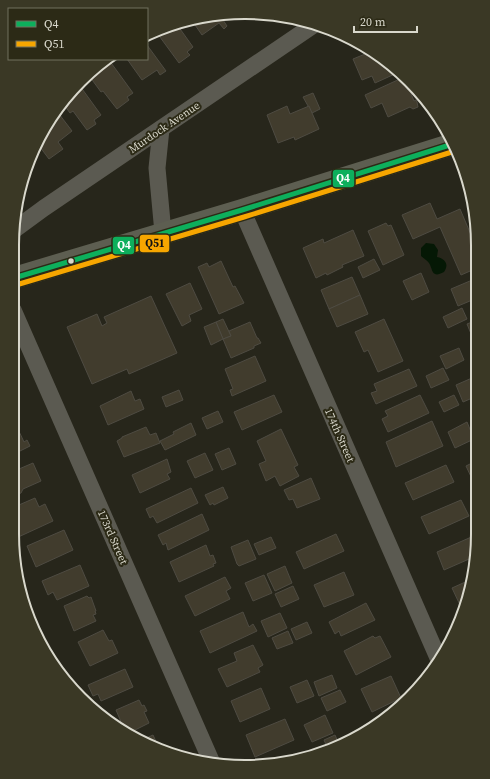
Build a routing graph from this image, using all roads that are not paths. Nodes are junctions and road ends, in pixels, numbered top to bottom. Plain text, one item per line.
1 (308, 28) edge
2 (161, 129) junction
3 (448, 145) edge
4 (242, 210) junction
5 (20, 226) edge
6 (163, 233) junction
7 (19, 276) edge
8 (19, 324) edge
9 (437, 654) edge
10 (209, 757) edge

1 - 2 street, Murdock Avenue
2 - 5 street, Murdock Avenue
2 - 6 street
3 - 4 main road
4 - 6 main road
4 - 9 street, 174th Street
6 - 7 main road
8 - 10 street, 173rd Street

